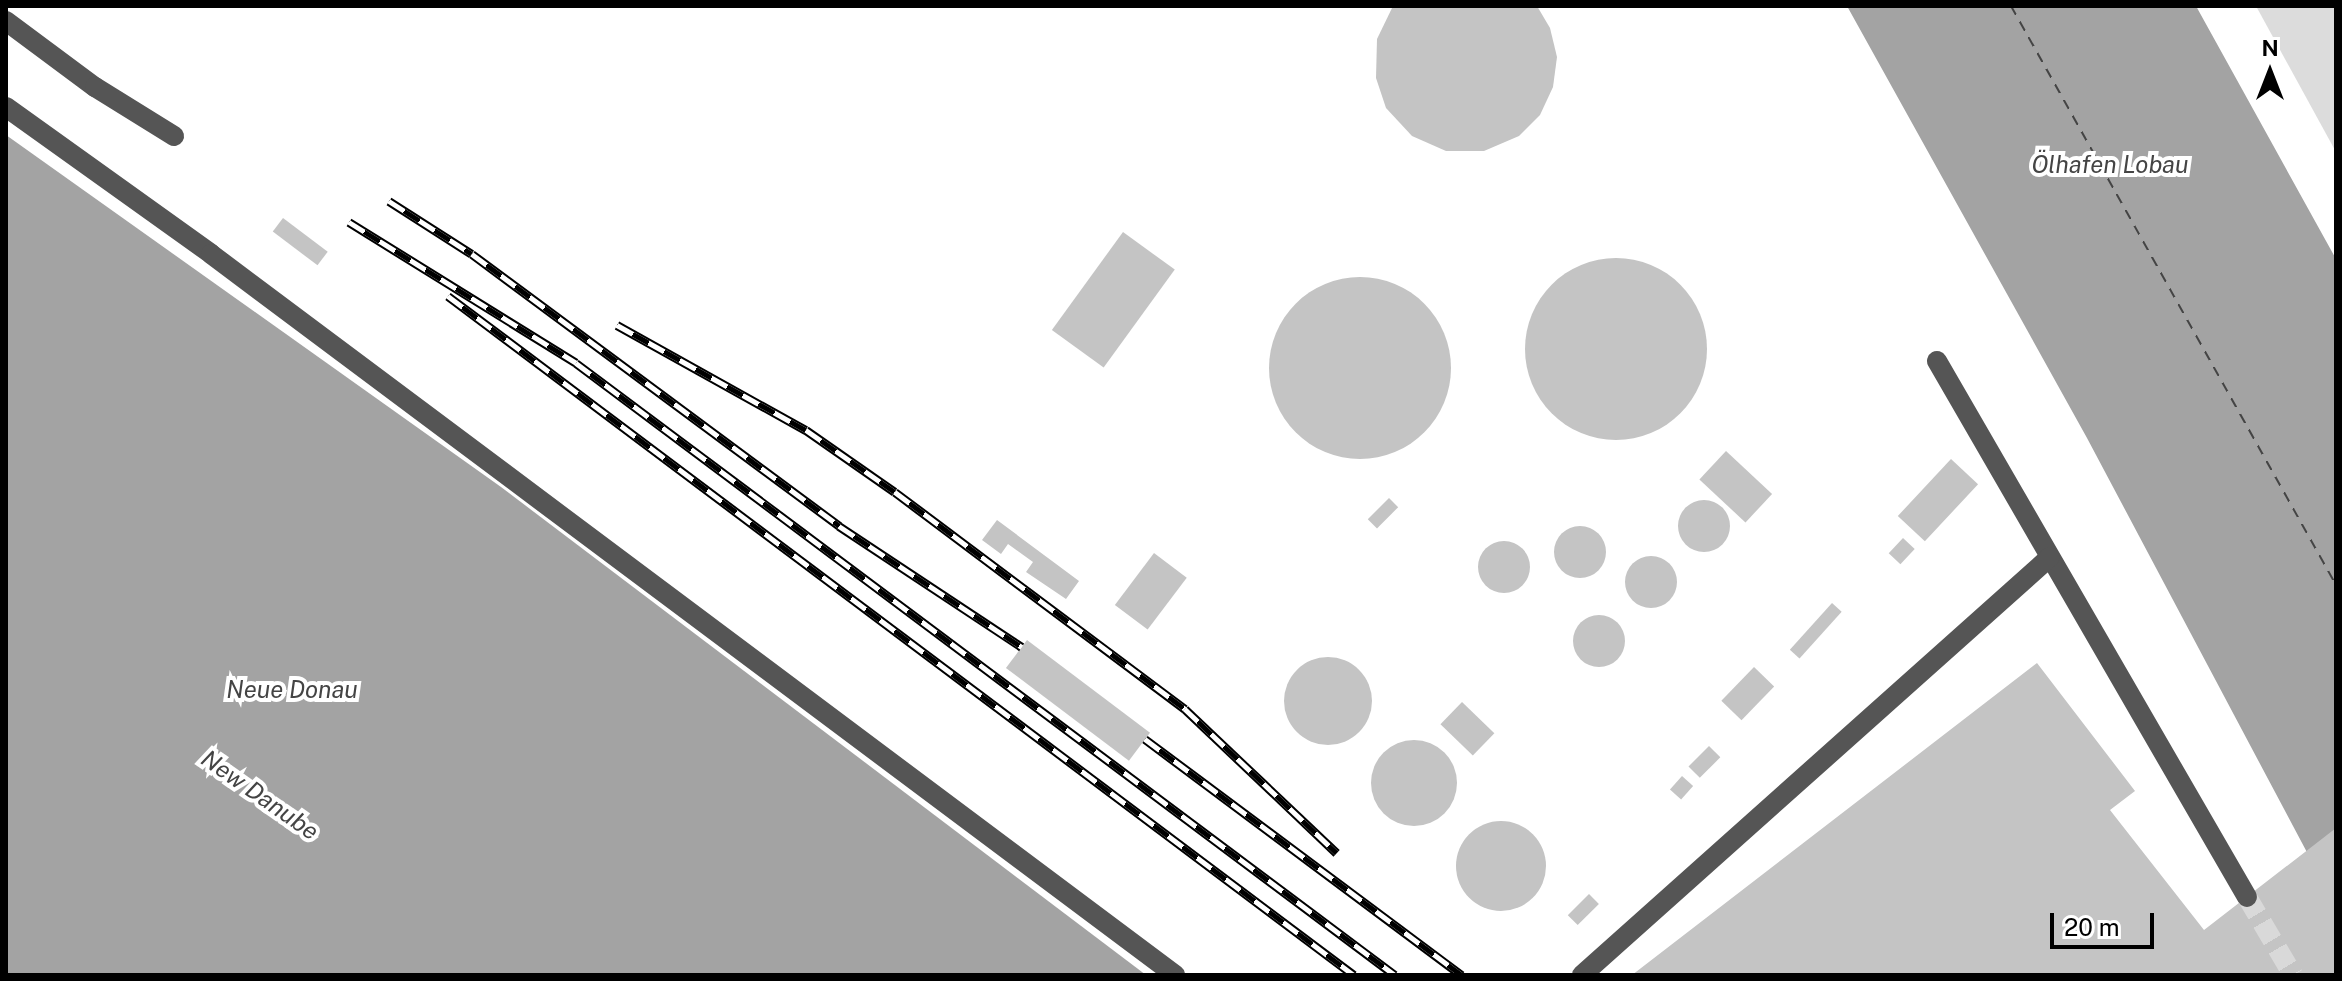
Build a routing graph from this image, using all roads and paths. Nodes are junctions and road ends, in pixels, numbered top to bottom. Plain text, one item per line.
1 (6, 21) edge
2 (6, 107) edge
3 (174, 136) dead end
4 (1937, 361) dead end
5 (2050, 557) junction
6 (2247, 897) tunnel mouth
7 (1175, 975) edge
8 (1582, 975) edge

1 - 3 lane
2 - 7 lane
4 - 5 lane
5 - 6 lane
5 - 8 lane

